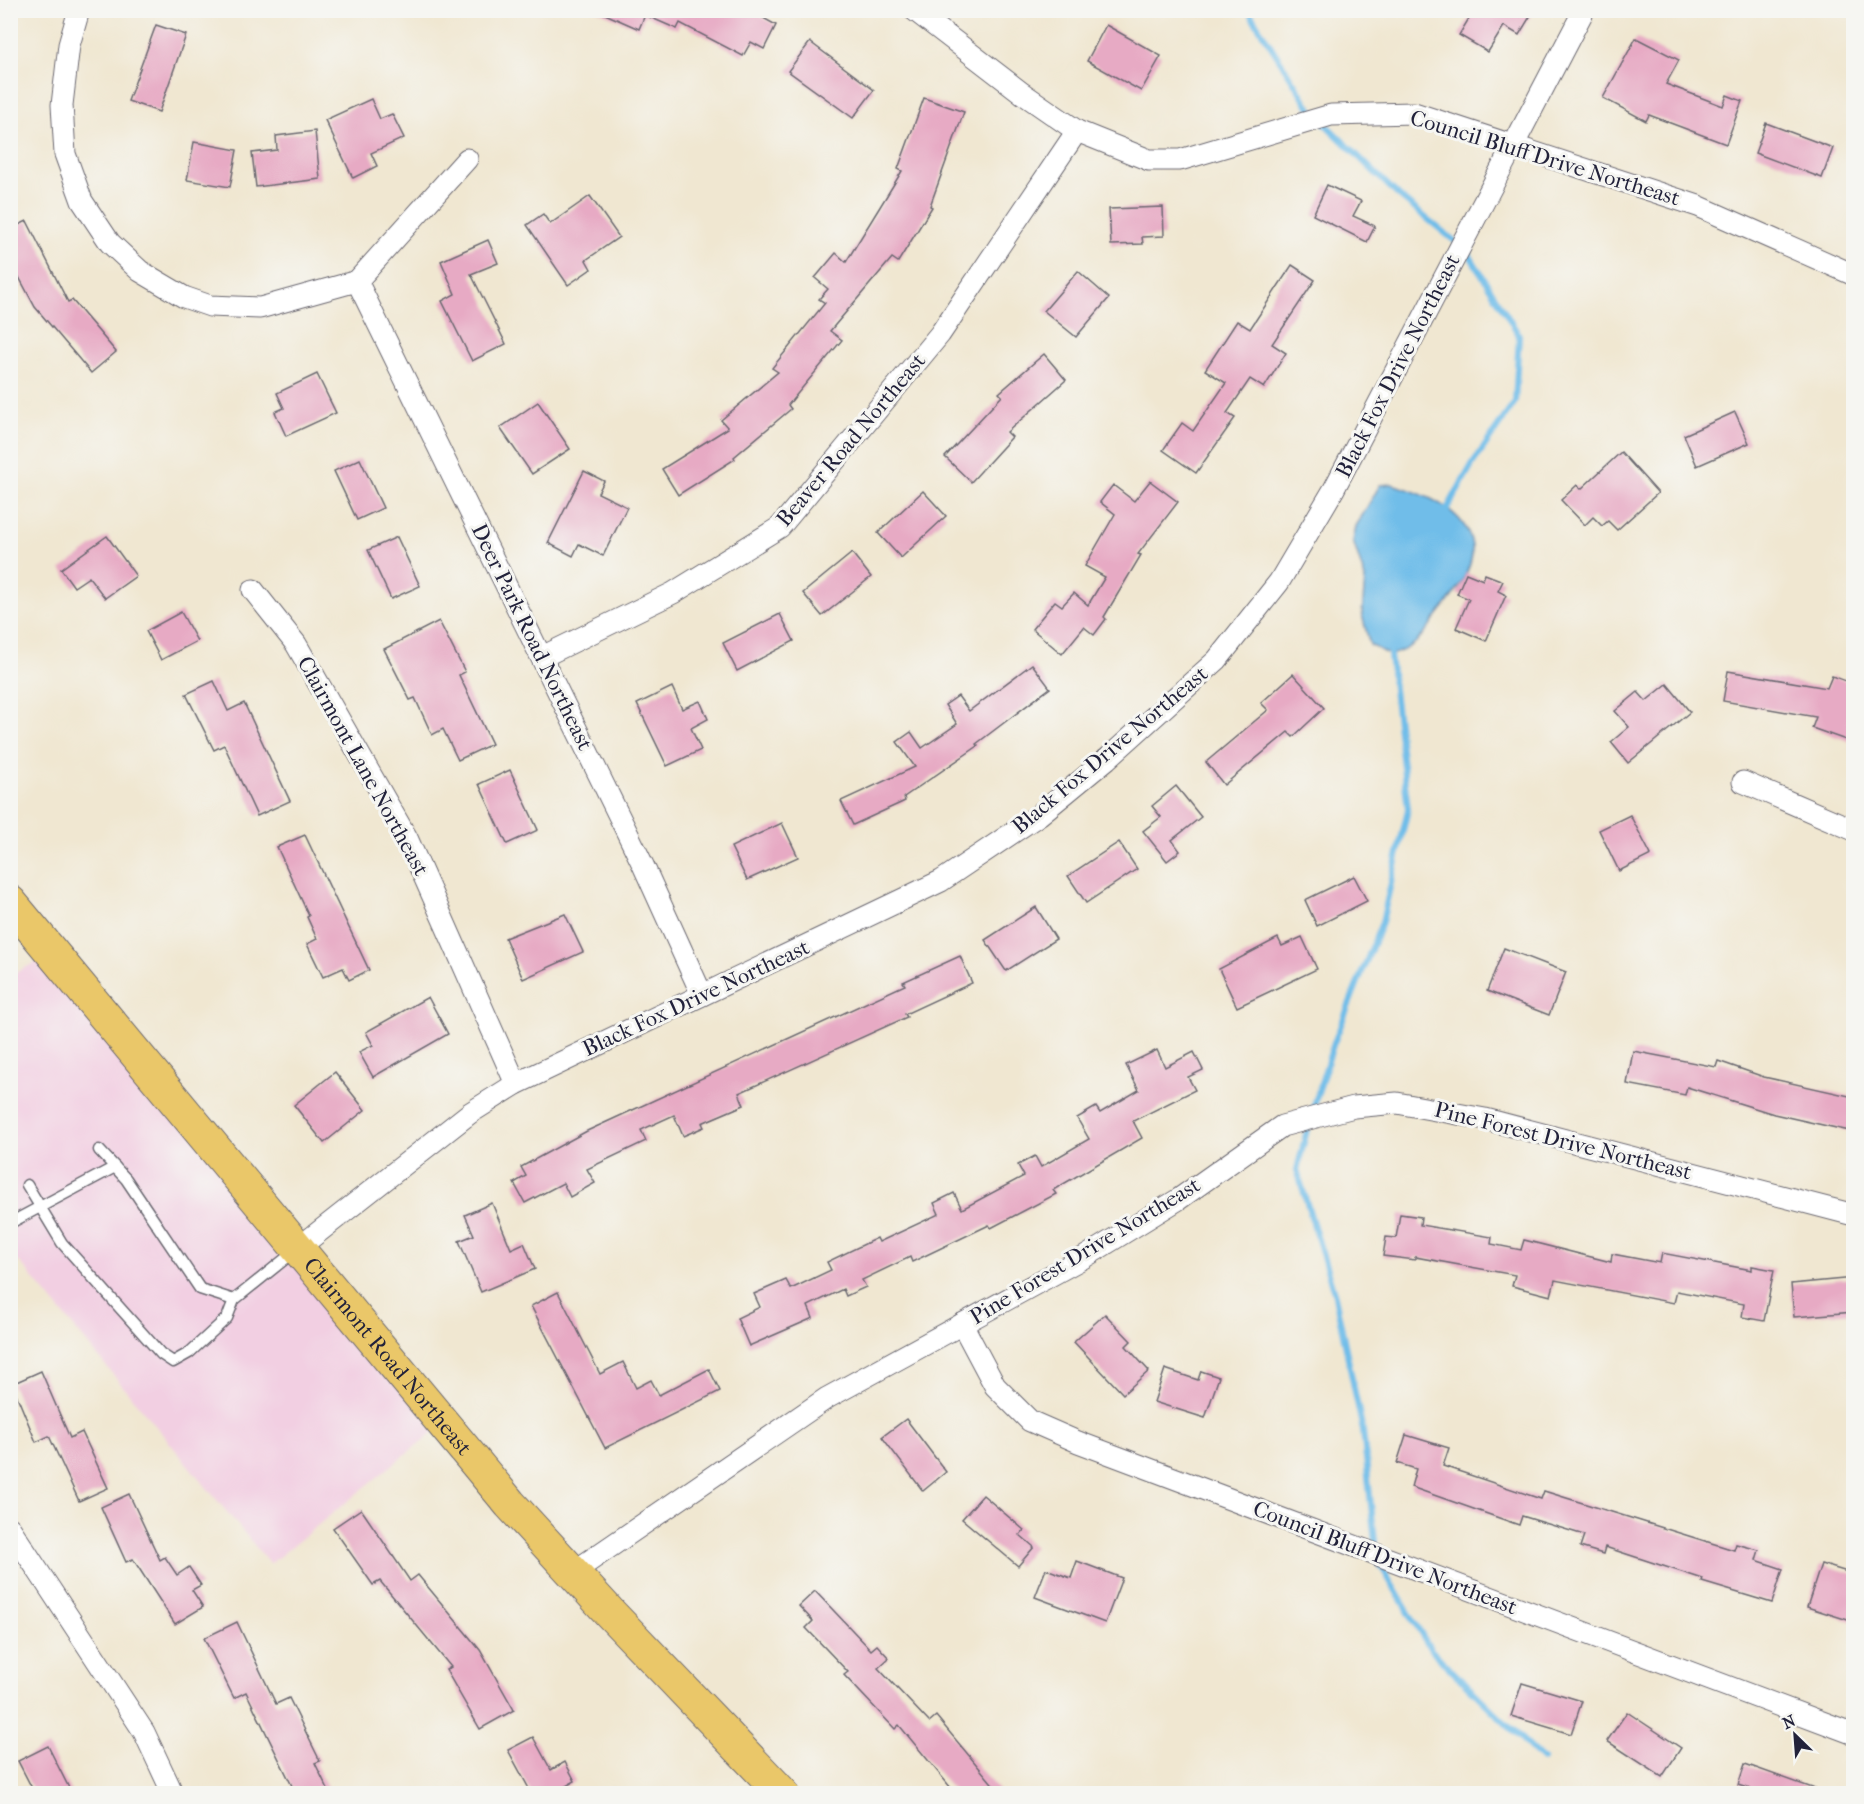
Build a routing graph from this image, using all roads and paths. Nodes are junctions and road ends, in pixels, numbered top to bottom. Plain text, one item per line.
1 (79, 10) edge
2 (914, 10) edge
3 (1584, 10) edge
4 (1077, 131) junction
5 (1513, 144) junction
6 (467, 159) dead end
7 (1854, 274) edge
8 (357, 281) junction
9 (253, 590) dead end
10 (542, 657) junction
11 (1743, 782) dead end
12 (1854, 830) edge
13 (10, 902) edge
14 (702, 995) junction
15 (516, 1084) junction
16 (99, 1150) dead end
17 (115, 1167) junction
18 (27, 1185) dead end
19 (41, 1208) junction
20 (1854, 1215) edge
21 (10, 1223) edge
22 (297, 1248) junction
23 (234, 1300) junction
24 (962, 1324) junction
25 (10, 1528) edge
26 (572, 1573) junction
27 (1854, 1734) edge
28 (173, 1794) edge
29 (783, 1794) edge

1 - 8 street
2 - 4 street, Council Bluff Drive Northeast
3 - 5 street, Black Fox Drive Northeast
4 - 5 street, Council Bluff Drive Northeast
4 - 10 street, Beaver Road Northeast
5 - 7 street, Council Bluff Drive Northeast
5 - 14 street, Black Fox Drive Northeast
6 - 8 street
8 - 10 street, Deer Park Road Northeast
9 - 15 street, Clairmont Lane Northeast
10 - 14 street, Deer Park Road Northeast
11 - 12 street
13 - 22 main road, Clairmont Road Northeast
14 - 15 street, Black Fox Drive Northeast
15 - 22 street, Black Fox Drive Northeast
16 - 17 lane
17 - 19 lane
17 - 23 lane
18 - 19 lane
19 - 21 lane
19 - 23 lane
20 - 24 street, Pine Forest Drive Northeast
22 - 23 lane
22 - 26 main road, Clairmont Road Northeast
24 - 26 street, Pine Forest Drive Northeast
24 - 27 street, Council Bluff Drive Northeast
25 - 28 street
26 - 29 main road, Clairmont Road Northeast

